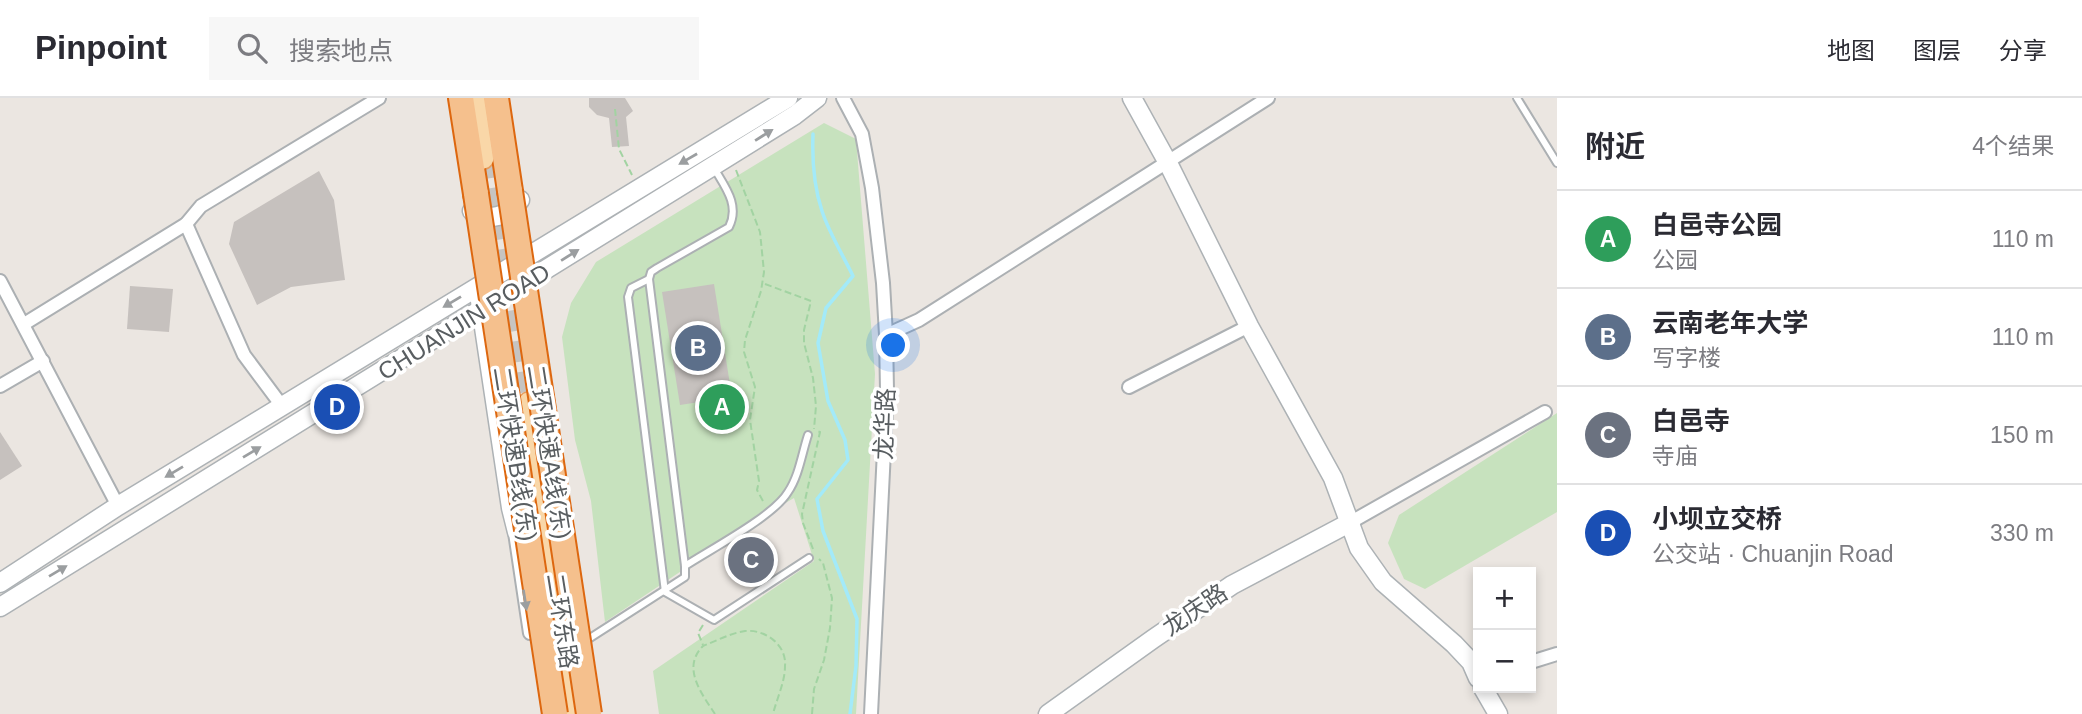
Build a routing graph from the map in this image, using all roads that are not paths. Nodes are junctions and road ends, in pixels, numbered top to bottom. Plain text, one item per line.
1 (379, 98) edge
2 (449, 98) edge
3 (461, 98) edge
4 (474, 98) edge
5 (483, 98) edge
6 (496, 98) edge
7 (502, 98) edge
8 (508, 98) edge
9 (788, 98) edge
10 (817, 98) edge
11 (843, 98) edge
12 (1132, 98) edge
13 (1268, 98) edge
14 (1517, 98) edge
15 (1168, 163) junction
16 (1557, 163) edge
17 (713, 166) junction
18 (516, 190) junction
19 (470, 195) junction
20 (186, 224) junction
21 (531, 253) junction
22 (535, 277) junction
23 (649, 279) junction
24 (0, 281) edge
25 (478, 286) junction
26 (481, 311) junction
27 (23, 324) junction
28 (1249, 327) junction
29 (886, 335) junction
30 (43, 361) junction
31 (549, 372) junction
32 (492, 379) junction
33 (0, 386) edge
34 (1129, 387) dead end
35 (525, 404) tunnel mouth
36 (282, 405) junction
37 (1545, 412) dead end
38 (811, 432) road end
39 (569, 501) junction
40 (118, 506) junction
41 (511, 509) junction
42 (1351, 522) junction
43 (809, 558) dead end
44 (685, 566) junction
45 (0, 583) edge
46 (665, 592) junction
47 (0, 607) edge
48 (557, 618) junction
49 (590, 638) junction
50 (1557, 654) edge
51 (1536, 660) edge
52 (1473, 667) edge
53 (1486, 693) edge
54 (543, 714) edge
55 (555, 714) edge
56 (568, 714) edge
57 (576, 714) edge
58 (589, 714) edge
59 (601, 714) edge
60 (871, 714) edge
61 (1048, 714) edge
62 (1498, 714) edge

1 - 20 street
2 - 19 street
3 - 19 highway, 二环快速B线(东)
4 - 5 main road
6 - 18 highway
7 - 18 highway
8 - 18 street
9 -> 21 street, CHUANJIN ROAD
17 -> 10 street, CHUANJIN ROAD
11 - 29 street, 龙华路
12 - 15 street
13 - 15 street
14 - 16 lane
15 - 28 street
15 - 29 street
22 -> 17 street, CHUANJIN ROAD
17 - 23 lane
18 - 19 street
18 - 21 street
18 - 58 highway, 二环快速A线(东), bridge
19 - 25 street
19 - 55 highway, 二环快速B线(东), bridge
20 - 27 street
20 - 36 street
21 - 22 street
21 - 25 street, CHUANJIN ROAD
22 - 26 street, CHUANJIN ROAD
22 - 31 street
23 - 44 lane
23 - 46 lane
24 - 27 street
25 - 26 street
25 -> 36 street, CHUANJIN ROAD
26 - 32 street
47 -> 26 street, CHUANJIN ROAD
27 - 30 street
28 - 34 street
28 - 42 street
29 - 60 street, 龙华路
30 - 33 street
30 - 40 street
31 - 32 street
31 - 39 street
32 - 41 street
35 - 48 main road, 二环东路
36 -> 40 street, CHUANJIN ROAD
37 - 42 street, 龙庆路
38 - 44 lane
39 - 48 street
39 - 49 street
40 - 45 street, CHUANJIN ROAD
41 - 48 street
41 -> 54 street
42 - 52 street
42 - 61 street, 龙庆路
43 - 46 lane
44 - 46 lane
46 - 49 lane
48 - 56 main road, 二环东路
48 - 57 main road, 二环东路
49 - 59 street
50 - 51 street
53 - 62 street

